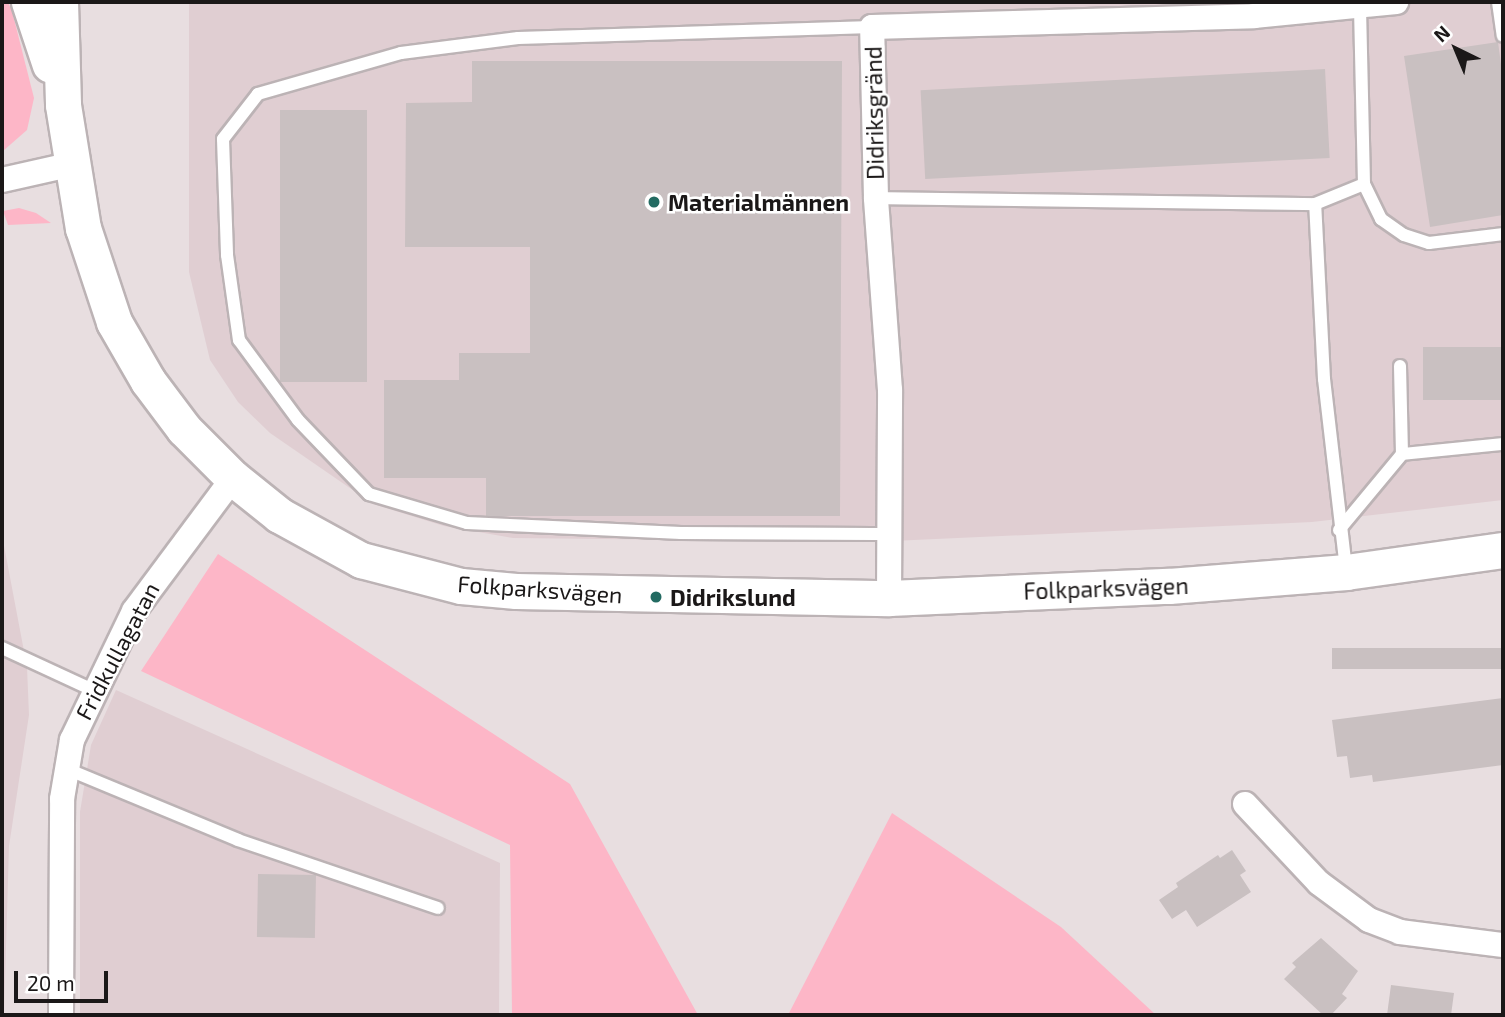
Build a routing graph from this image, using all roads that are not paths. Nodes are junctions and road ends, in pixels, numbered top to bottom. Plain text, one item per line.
1 (29, 2) edge
2 (60, 2) edge
3 (1396, 2) edge
4 (1498, 2) edge
5 (1360, 6) junction
6 (872, 27) junction
7 (1503, 36) edge
8 (63, 105) junction
9 (73, 164) junction
10 (2, 180) edge
11 (1364, 184) junction
12 (876, 198) junction
13 (1315, 204) junction
14 (1503, 234) edge
15 (1400, 366) dead end
16 (1503, 444) edge
17 (1402, 453) junction
18 (233, 478) junction
19 (1339, 530) junction
20 (889, 534) junction
21 (1503, 550) edge
22 (1346, 572) junction
23 (889, 598) junction
24 (2, 648) edge
25 (93, 690) junction
26 (67, 769) junction
27 (1245, 804) dead end
28 (439, 908) dead end
29 (1503, 945) edge
30 (61, 1015) edge

1 - 8 main road, Folkparksvägen
2 - 8 main road, Folkparksvägen
3 - 5 street, Didriksgränd
4 - 7 lane
5 - 6 street, Didriksgränd
5 - 11 lane
6 - 12 street, Didriksgränd
6 - 20 lane
8 - 9 main road, Folkparksvägen
9 - 10 street
9 - 18 main road, Folkparksvägen
11 - 13 lane
11 - 14 lane
12 - 13 lane
12 - 20 street, Didriksgränd
13 - 19 lane
15 - 17 lane
16 - 17 lane
17 - 19 lane
18 - 23 main road, Folkparksvägen
18 - 25 street, Fridkullagatan
19 - 22 lane
20 - 23 street, Didriksgränd
21 - 22 main road, Folkparksvägen
22 - 23 main road, Folkparksvägen
24 - 25 lane
25 - 26 street, Fridkullagatan
26 - 28 lane
26 - 30 street, Fridkullagatan
27 - 29 street

